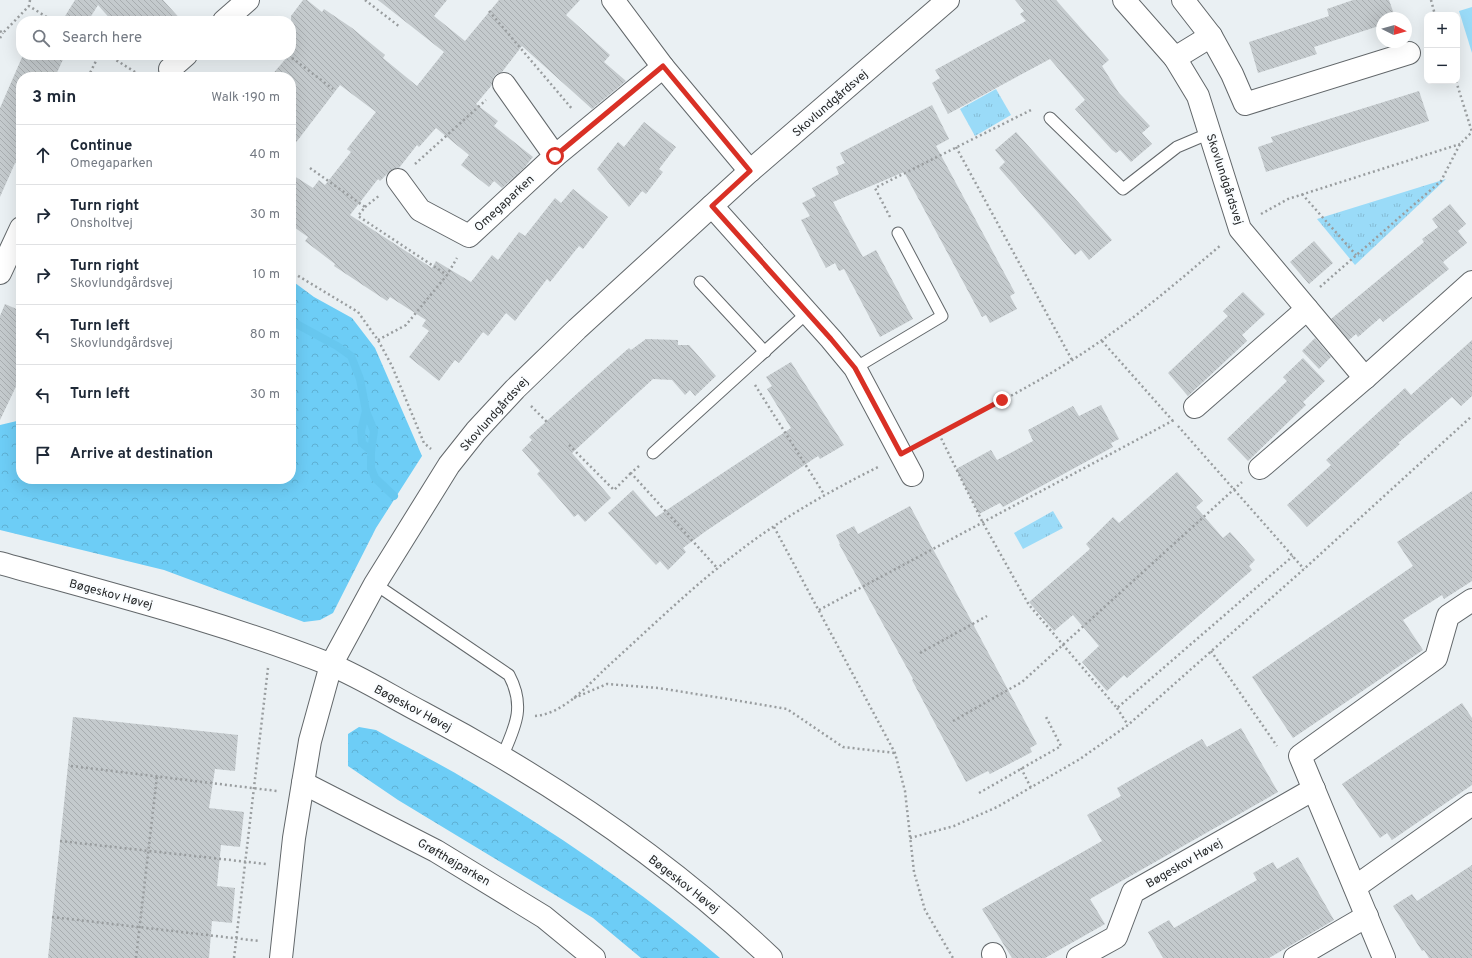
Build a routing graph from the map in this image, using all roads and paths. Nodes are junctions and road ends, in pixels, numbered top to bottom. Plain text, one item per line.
1 (30, 0) edge
2 (248, 0) edge
3 (365, 0) edge
4 (613, 0) edge
5 (948, 0) edge
6 (1124, 0) edge
7 (1183, 0) edge
8 (1431, 0) edge
9 (29, 6) junction
10 (489, 11) dead end
11 (1434, 12) edge
12 (18, 16) edge
13 (45, 16) edge
14 (230, 16) edge
15 (16, 18) edge
16 (400, 27) dead end
17 (1, 32) edge
18 (1211, 36) junction
19 (0, 38) edge
20 (1409, 53) dead end
21 (1175, 58) junction
22 (96, 60) edge
23 (116, 60) edge
24 (295, 60) edge
25 (663, 66) junction
26 (90, 72) edge
27 (135, 72) edge
28 (504, 84) joint
29 (1457, 84) edge
30 (333, 89) dead end
31 (1050, 118) joint
32 (589, 129) junction
33 (1472, 132) edge
34 (1210, 133) junction
35 (1460, 144) junction
36 (956, 147) junction
37 (555, 156) junction
38 (310, 168) dead end
39 (750, 171) junction
40 (398, 180) junction
41 (1302, 194) junction
42 (712, 206) junction
43 (365, 207) junction
44 (1240, 229) junction
45 (898, 233) joint
46 (469, 236) junction
47 (16, 239) edge
48 (1356, 255) junction
49 (0, 273) edge
50 (296, 275) edge
51 (447, 275) junction
52 (700, 282) dead end
53 (1472, 282) edge
54 (1304, 306) junction
55 (808, 312) junction
56 (378, 340) junction
57 (1102, 341) junction
58 (765, 352) junction
59 (1072, 360) junction
60 (855, 368) junction
61 (745, 370) junction
62 (1365, 378) junction
63 (1195, 407) joint
64 (1472, 416) edge
65 (1173, 421) junction
66 (939, 434) junction
67 (569, 445) dead end
68 (653, 454) joint
69 (901, 454) junction
70 (449, 465) junction
71 (1260, 468) joint
72 (631, 473) junction
73 (912, 475) dead end
74 (1234, 489) junction
75 (824, 494) junction
76 (983, 523) junction
77 (774, 527) junction
78 (1293, 556) junction
79 (0, 564) edge
80 (718, 569) junction
81 (1304, 569) junction
82 (375, 584) junction
83 (1472, 600) edge
84 (819, 610) junction
85 (987, 616) dead end
86 (271, 644) junction
87 (1062, 645) junction
88 (1211, 651) junction
89 (920, 652) dead end
90 (331, 665) junction
91 (572, 699) junction
92 (1117, 708) junction
93 (1045, 715) dead end
94 (517, 718) junction
95 (953, 721) dead end
96 (1128, 725) junction
97 (895, 753) junction
98 (1300, 756) junction
99 (502, 757) junction
100 (71, 766) dead end
101 (1021, 768) junction
102 (157, 776) junction
103 (254, 788) junction
104 (302, 788) junction
105 (1031, 788) junction
106 (1314, 790) junction
107 (979, 793) dead end
108 (1472, 804) edge
109 (910, 838) junction
110 (60, 840) dead end
111 (149, 851) junction
112 (246, 862) junction
113 (291, 867) junction
114 (1354, 887) junction
115 (1366, 916) junction
116 (52, 917) dead end
117 (140, 927) junction
118 (237, 938) junction
119 (282, 951) edge
120 (136, 958) edge
121 (234, 958) edge
122 (594, 958) edge
123 (771, 958) edge
124 (953, 958) edge
125 (1078, 958) edge
126 (1295, 958) edge
127 (1384, 958) edge

1 - 9 path
2 - 14 street
3 - 16 path
4 - 25 street
5 - 39 street, Skovlundgårdsvej
6 - 21 street, Skovlundgårdsvej
7 - 18 street
8 - 11 path
9 - 12 path
9 - 13 path
10 - 32 path
15 - 17 path
17 - 19 path
18 - 20 street
18 - 21 street
21 - 34 street, Skovlundgårdsvej
22 - 26 path
23 - 27 path
24 - 30 path
25 - 32 street, Omegaparken
25 - 39 street
28 - 37 street
28 - 40 path
29 - 33 path
31 - 34 lane
31 - 36 path
32 - 37 street, Omegaparken
33 - 35 path
34 - 44 street, Skovlundgårdsvej
35 - 41 path
35 - 48 path
36 - 45 path
36 - 59 path
37 - 46 street, Omegaparken
38 - 43 path
39 - 42 street, Skovlundgårdsvej
40 - 43 path
40 - 46 street, Omegaparken
41 - 44 path
41 - 48 path
42 - 55 street
42 - 70 street, Skovlundgårdsvej
43 - 51 path
44 - 54 street, Skovlundgårdsvej
44 - 57 path
45 - 60 lane
46 - 51 path
47 - 49 street
48 - 54 path
50 - 56 path
51 - 56 path
52 - 58 lane
53 - 62 street
54 - 62 street, Skovlundgårdsvej
54 - 63 street
55 - 58 lane
55 - 60 street
56 - 70 path
57 - 59 path
57 - 65 path
58 - 61 lane
59 - 66 path
60 - 69 street
61 - 68 lane
61 - 75 path
62 - 71 street
63 - 65 path
64 - 81 path
65 - 74 path
65 - 76 path
66 - 69 path
66 - 76 path
67 - 72 path
68 - 72 path
69 - 73 street
69 - 75 path
70 - 82 street, Skovlundgårdsvej
71 - 74 path
72 - 80 path
74 - 78 path
74 - 87 path
75 - 77 path
76 - 84 path
76 - 87 path
77 - 80 path
77 - 84 path
78 - 81 path
78 - 92 path
79 - 86 street, Bøgeskov Høvej
80 - 91 path
81 - 88 path
82 - 90 street, Skovlundgårdsvej
82 - 94 lane
83 - 98 street
84 - 97 path
85 - 89 path
86 - 90 street, Bøgeskov Høvej
86 - 103 path
87 - 92 path
87 - 95 path
88 - 96 path
88 - 98 path
90 - 99 street, Bøgeskov Høvej
90 - 104 street
91 - 94 path
91 - 97 path
92 - 96 path
93 - 101 path
94 - 99 lane
96 - 105 path
97 - 109 path
98 - 106 street
99 - 123 street, Bøgeskov Høvej
100 - 102 path
101 - 105 path
101 - 107 path
102 - 103 path
102 - 111 path
103 - 104 path
103 - 112 path
104 - 113 street
104 - 122 street, Grøfthøjparken
105 - 109 path
106 - 114 street
106 - 125 street, Bøgeskov Høvej
108 - 114 street
109 - 124 path
110 - 111 path
111 - 112 path
111 - 117 path
112 - 113 path
112 - 118 path
113 - 119 street
114 - 115 street
115 - 126 street
115 - 127 street
116 - 117 path
117 - 118 path
117 - 120 path
118 - 119 path
118 - 121 path

